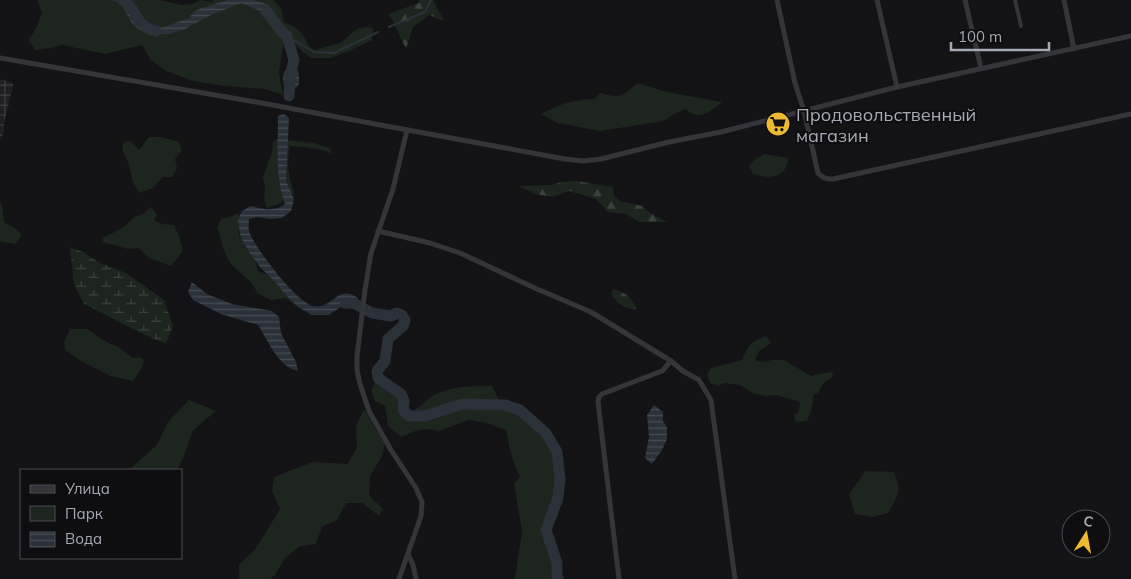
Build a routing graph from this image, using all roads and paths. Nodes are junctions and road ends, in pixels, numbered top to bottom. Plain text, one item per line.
1 (777, 0) edge
2 (877, 0) edge
3 (966, 0) edge
4 (1016, 0) edge
5 (1064, 0) edge
6 (1021, 26) dead end
7 (1131, 36) edge
8 (1074, 49) junction
9 (0, 58) edge
10 (981, 68) junction
11 (897, 87) junction
12 (804, 111) junction
13 (1131, 114) edge
14 (406, 130) junction
15 (378, 232) junction
16 (671, 361) junction
17 (408, 554) junction
18 (399, 579) edge
19 (416, 579) edge
20 (619, 579) edge
21 (736, 579) edge

1 - 12 street
2 - 11 street
3 - 10 street
4 - 6 street
5 - 8 street
7 - 8 street
8 - 10 street
9 - 14 street
10 - 11 street
11 - 12 street
12 - 13 street
12 - 14 street
14 - 15 street
15 - 16 street
15 - 17 street
16 - 20 street
16 - 21 street
17 - 18 street
17 - 19 street

